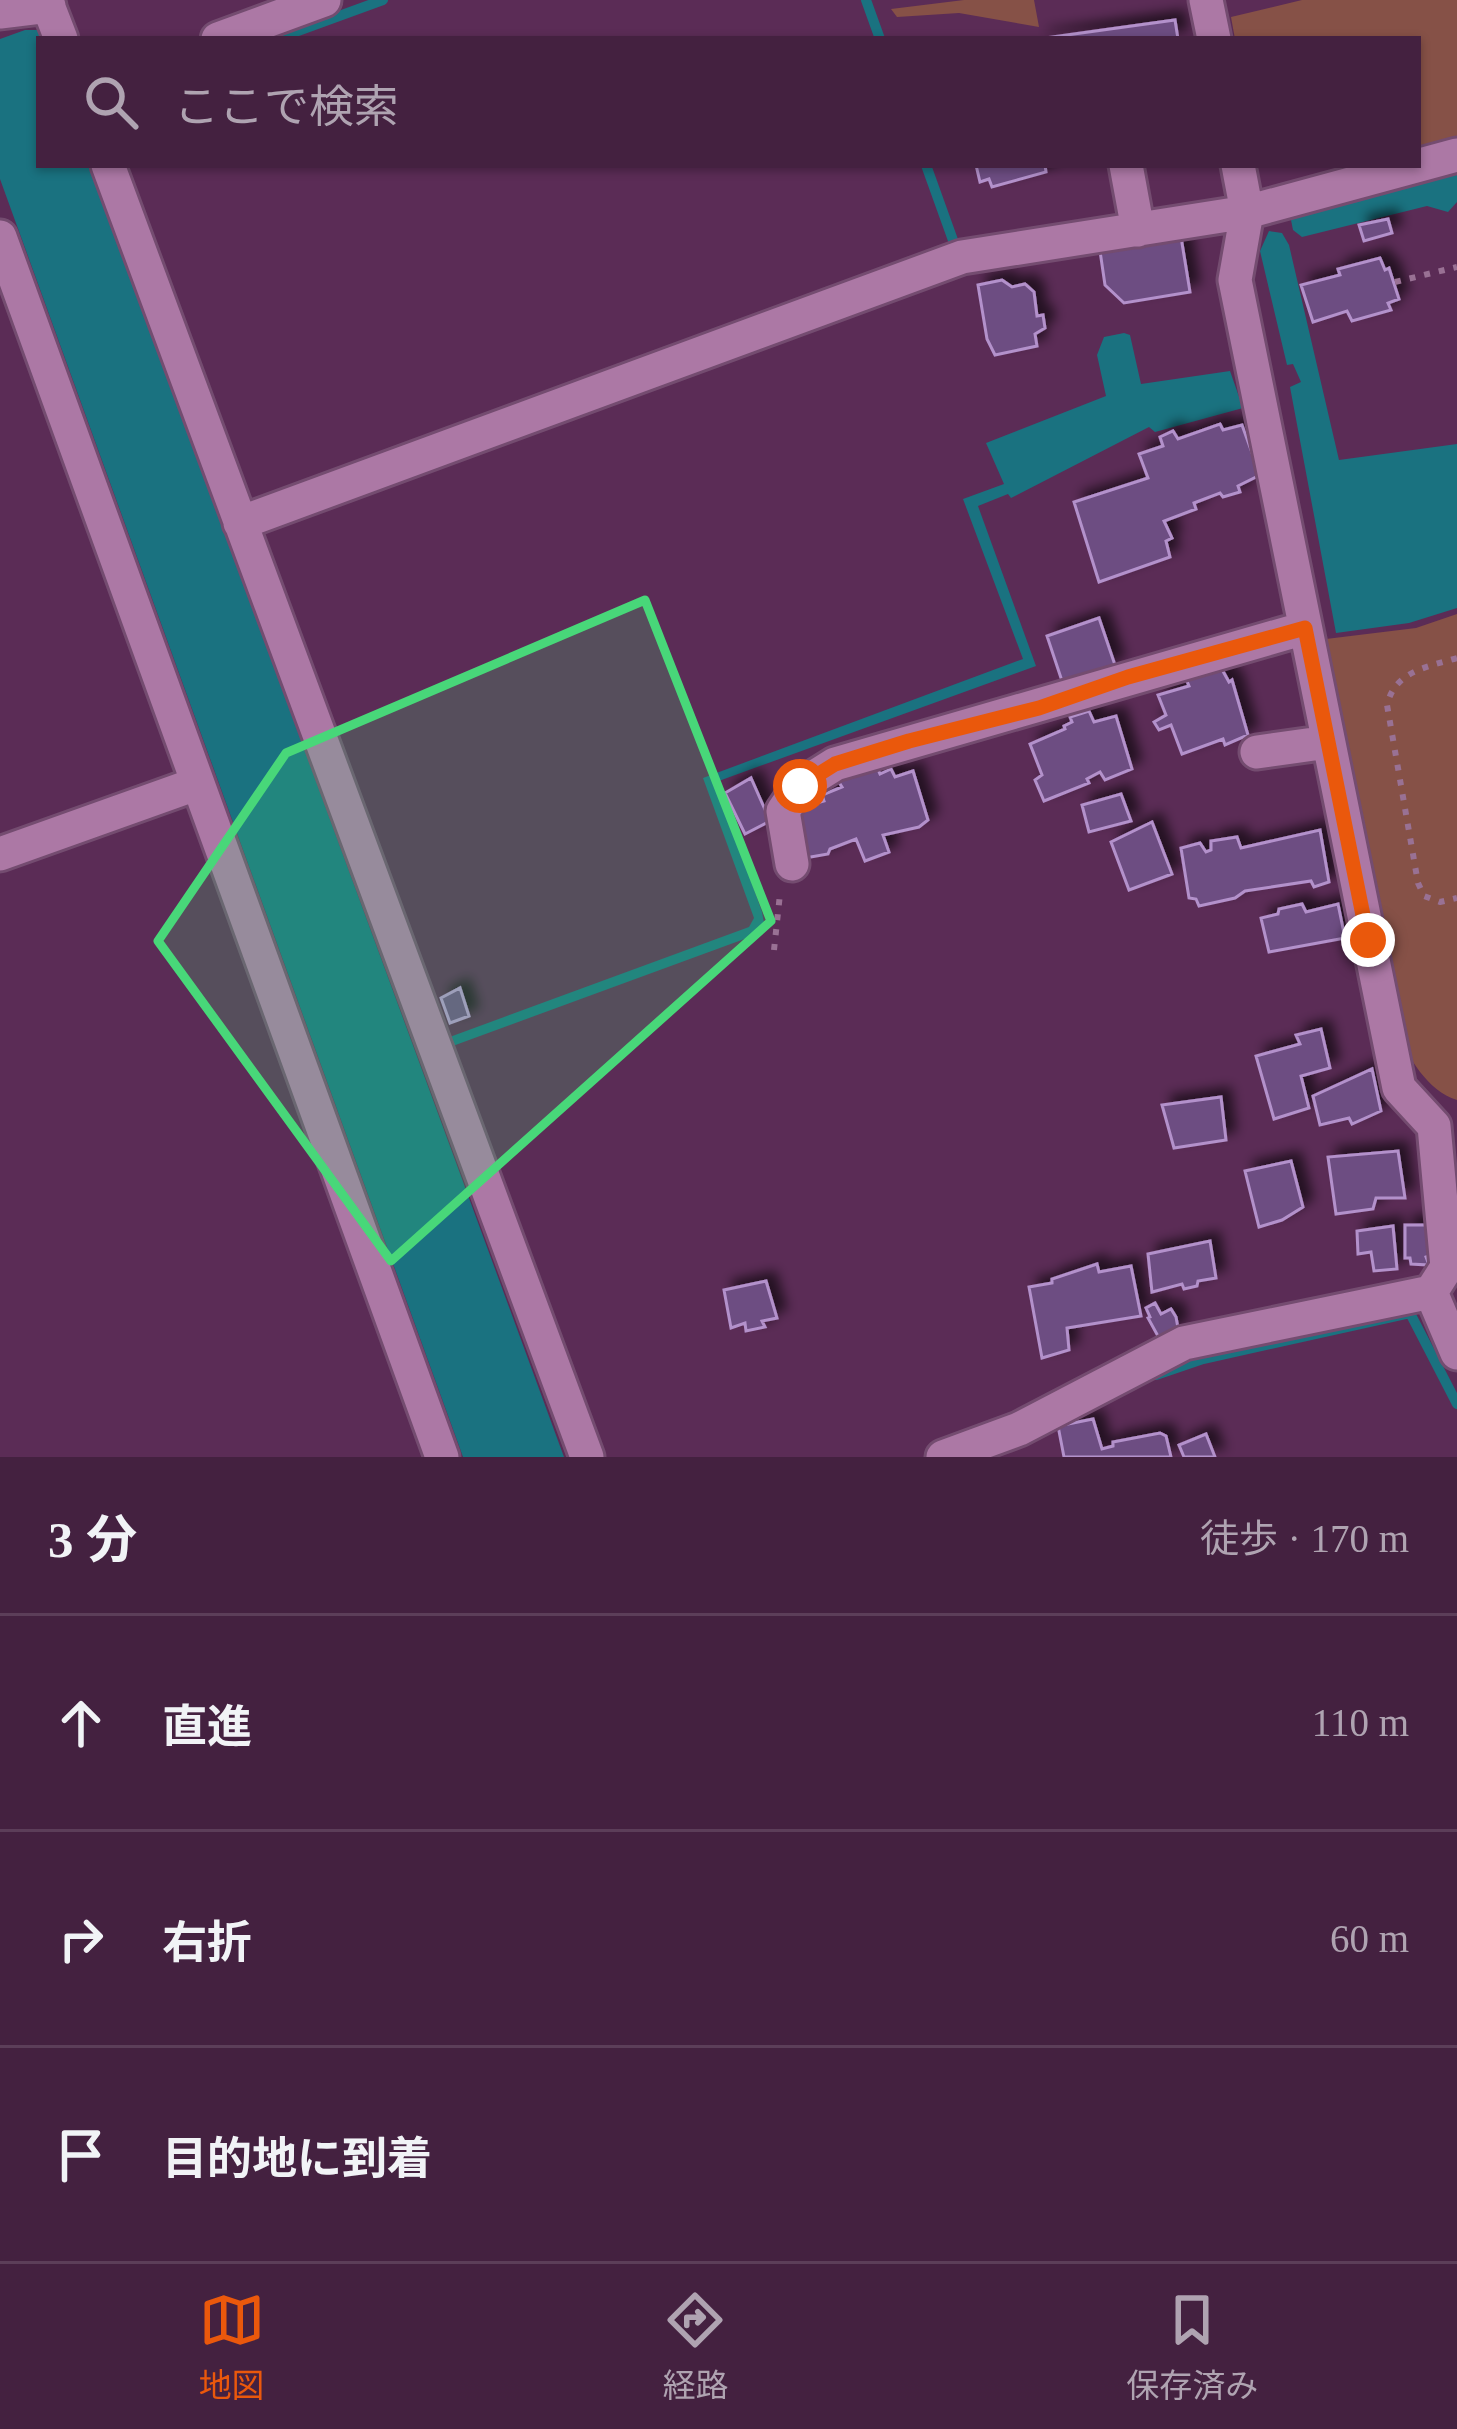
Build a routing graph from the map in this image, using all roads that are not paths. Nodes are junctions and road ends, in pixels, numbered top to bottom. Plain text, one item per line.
1 (324, 0) edge
2 (1206, 0) edge
3 (48, 3) edge
4 (0, 12) edge
5 (60, 36) edge
6 (226, 36) edge
7 (1213, 36) edge
8 (1457, 155) edge
9 (1421, 165) edge
10 (109, 168) edge
11 (1127, 168) edge
12 (1239, 168) edge
13 (1409, 168) edge
14 (1246, 212) junction
15 (1138, 230) junction
16 (0, 237) edge
17 (240, 523) junction
18 (1305, 628) junction
19 (1328, 742) junction
20 (1257, 752) dead end
21 (196, 784) junction
22 (0, 854) edge
23 (792, 865) road end
24 (1446, 1124) edge
25 (1431, 1292) junction
26 (1457, 1353) edge
27 (442, 1457) edge
28 (587, 1457) edge
29 (943, 1457) edge

1 - 6 street
2 - 7 street
3 - 4 street
3 - 5 street
8 - 9 street
10 - 17 street
11 - 15 street
12 - 14 street
13 - 14 street
14 - 15 street
14 - 18 street
15 - 17 street
16 - 21 street
17 - 28 street
18 - 19 street
18 - 23 street
19 - 20 street
19 - 24 street
21 - 22 street
21 - 27 street
24 - 25 street
25 - 26 street
25 - 29 street

